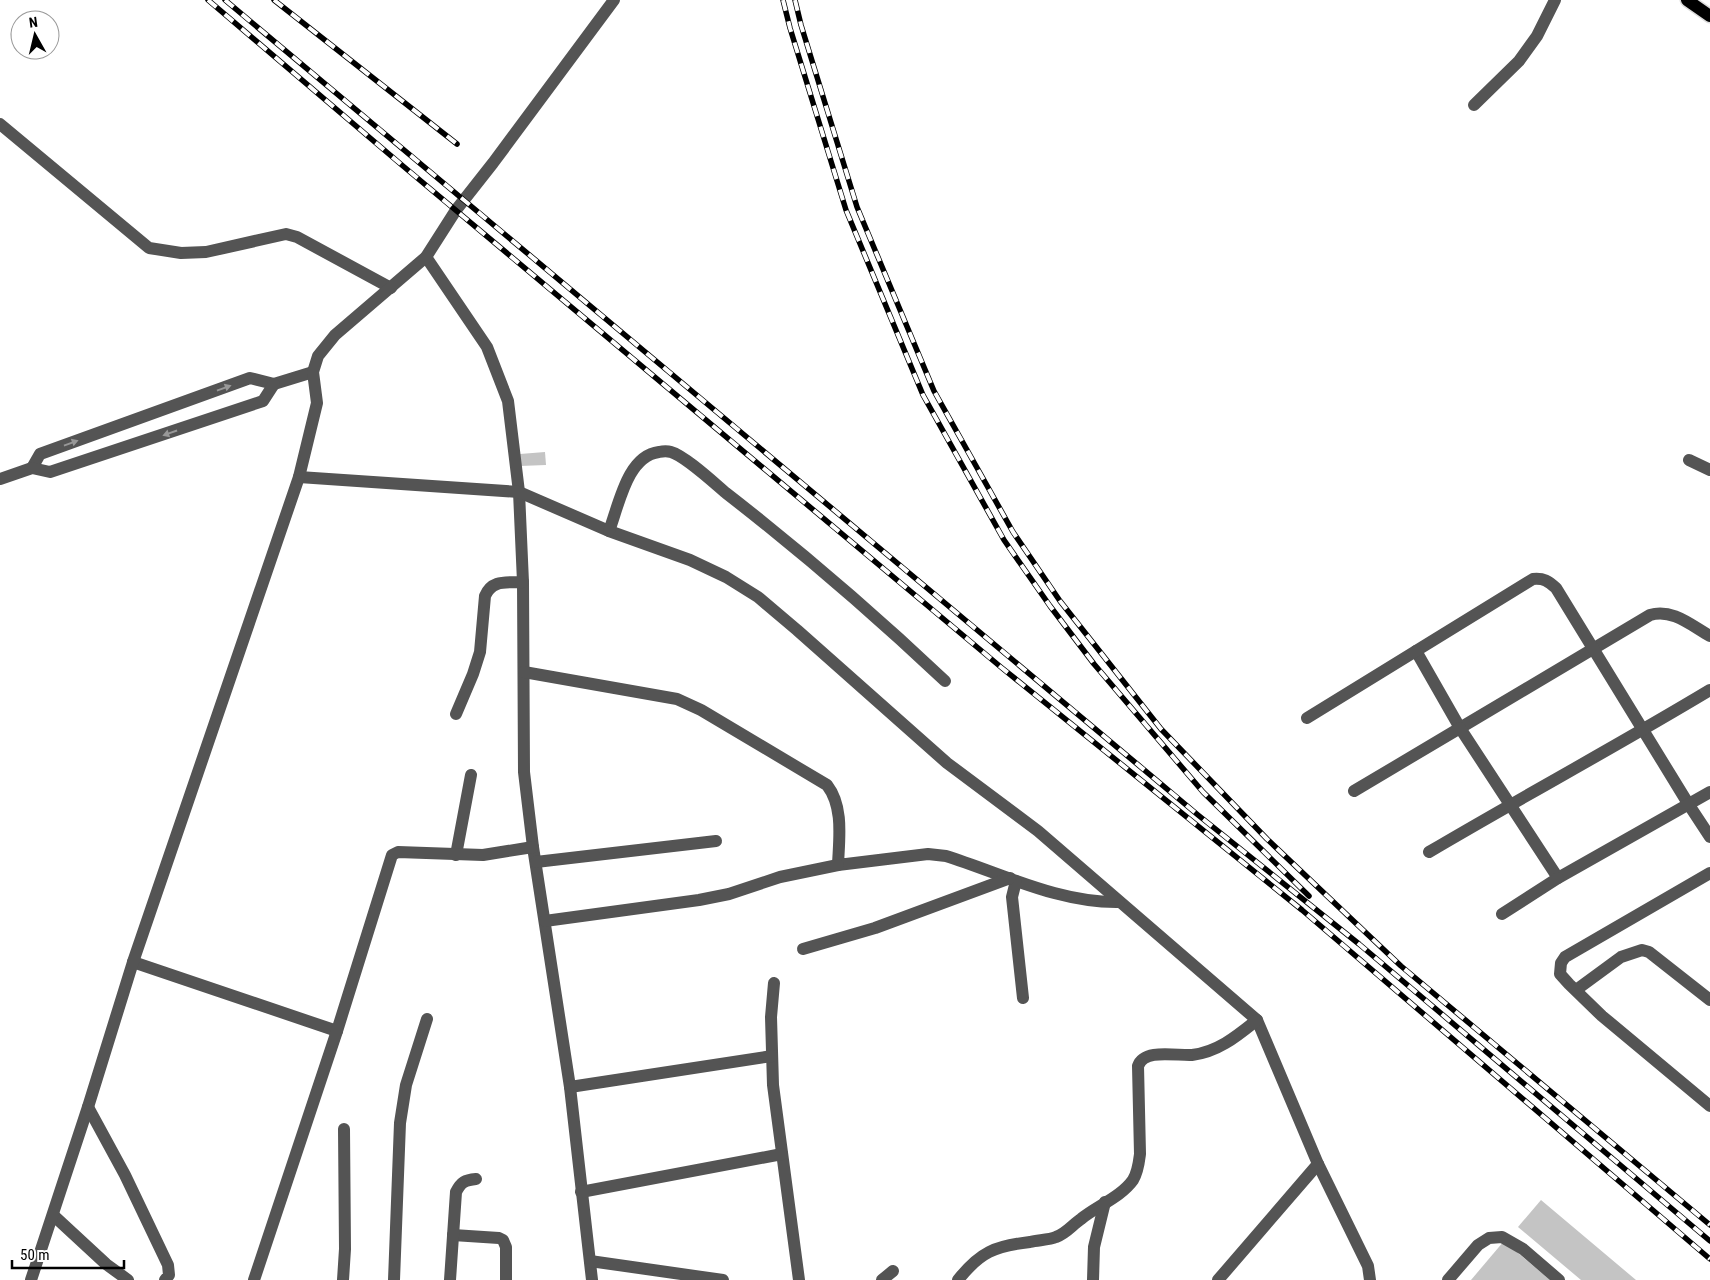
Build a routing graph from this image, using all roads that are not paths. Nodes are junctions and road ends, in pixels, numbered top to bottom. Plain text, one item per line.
1 (614, 0) edge
2 (1555, 0) edge
3 (1687, 0) edge
4 (1710, 16) edge
5 (1474, 105) dead end
6 (0, 124) edge
7 (426, 257) junction
8 (391, 288) junction
9 (313, 372) junction
10 (274, 384) junction
11 (1689, 460) dead end
12 (32, 468) junction
13 (1710, 470) edge
14 (299, 476) junction
15 (0, 479) edge
16 (520, 492) junction
17 (609, 531) junction
18 (523, 582) junction
19 (1710, 636) edge
20 (1594, 648) junction
21 (1416, 651) junction
22 (524, 672) junction
23 (945, 681) dead end
24 (1710, 690) edge
25 (456, 714) dead end
26 (1307, 718) dead end
27 (1460, 728) junction
28 (1644, 730) junction
29 (471, 775) dead end
30 (1354, 791) dead end
31 (1710, 792) edge
32 (1510, 804) junction
33 (1692, 809) junction
34 (1709, 835) edge
35 (716, 841) dead end
36 (533, 847) junction
37 (1429, 852) dead end
38 (456, 855) junction
39 (536, 862) junction
40 (838, 865) junction
41 (1710, 873) edge
42 (1558, 878) junction
43 (1013, 880) junction
44 (1120, 902) junction
45 (1502, 914) dead end
46 (545, 920) junction
47 (803, 949) dead end
48 (133, 962) junction
49 (774, 982) dead end
50 (1576, 990) junction
51 (1023, 998) dead end
52 (1710, 1000) edge
53 (427, 1019) dead end
54 (1257, 1020) junction
55 (337, 1031) junction
56 (772, 1056) junction
57 (570, 1087) junction
58 (1710, 1106) edge
59 (88, 1108) junction
60 (344, 1129) dead end
61 (782, 1154) junction
62 (1318, 1164) junction
63 (476, 1179) dead end
64 (581, 1192) junction
65 (1106, 1202) junction
66 (53, 1215) junction
67 (452, 1235) junction
68 (590, 1261) junction
69 (893, 1271) dead end
70 (32, 1280) edge
71 (128, 1280) edge
72 (165, 1280) edge
73 (254, 1280) edge
74 (343, 1280) edge
75 (394, 1280) edge
76 (450, 1280) edge
77 (506, 1280) edge
78 (592, 1280) edge
79 (723, 1280) edge
80 (799, 1280) edge
81 (882, 1280) edge
82 (958, 1280) edge
83 (1092, 1280) edge
84 (1218, 1280) edge
85 (1370, 1280) edge
86 (1448, 1280) edge
87 (1559, 1280) edge

1 - 7 street
2 - 5 street
3 - 4 main road
6 - 8 street
7 - 8 street
7 - 16 street
8 - 9 street
9 - 10 street
9 - 14 street
10 -> 12 street
12 -> 10 street
11 - 13 street
12 - 15 street
14 - 16 street
14 - 48 street
16 - 17 street
16 - 18 street
17 - 23 street
17 - 44 street
18 - 22 street
18 - 25 street
19 - 20 street
20 - 21 street
20 - 27 street
20 - 28 street
21 - 26 street
21 - 27 street
22 - 36 street
22 - 40 street
24 - 28 street
27 - 30 street
27 - 32 street
28 - 32 street
28 - 33 street
29 - 38 street
31 - 33 street
32 - 37 street
32 - 42 street
33 - 34 street
33 - 42 street
35 - 39 street
36 - 38 street
36 - 39 street
38 - 55 street
39 - 46 street
40 - 43 street
40 - 46 street
41 - 50 street
42 - 45 street
43 - 44 street
43 - 47 street
43 - 51 street
44 - 54 street
46 - 57 street
48 - 55 street
48 - 59 street
49 - 56 street
50 - 52 street
50 - 58 street
53 - 75 street
54 - 62 street
54 - 65 street
55 - 73 street
56 - 57 street
56 - 61 street
57 - 64 street
59 - 66 street
59 - 72 street
60 - 74 street
61 - 64 street
61 - 80 street
62 - 84 street
62 - 85 street
63 - 67 street
64 - 68 street
65 - 82 street
65 - 83 street
66 - 70 street
66 - 71 street
67 - 76 street
67 - 77 street
68 - 78 street
68 - 79 street
69 - 81 street
86 - 87 street

